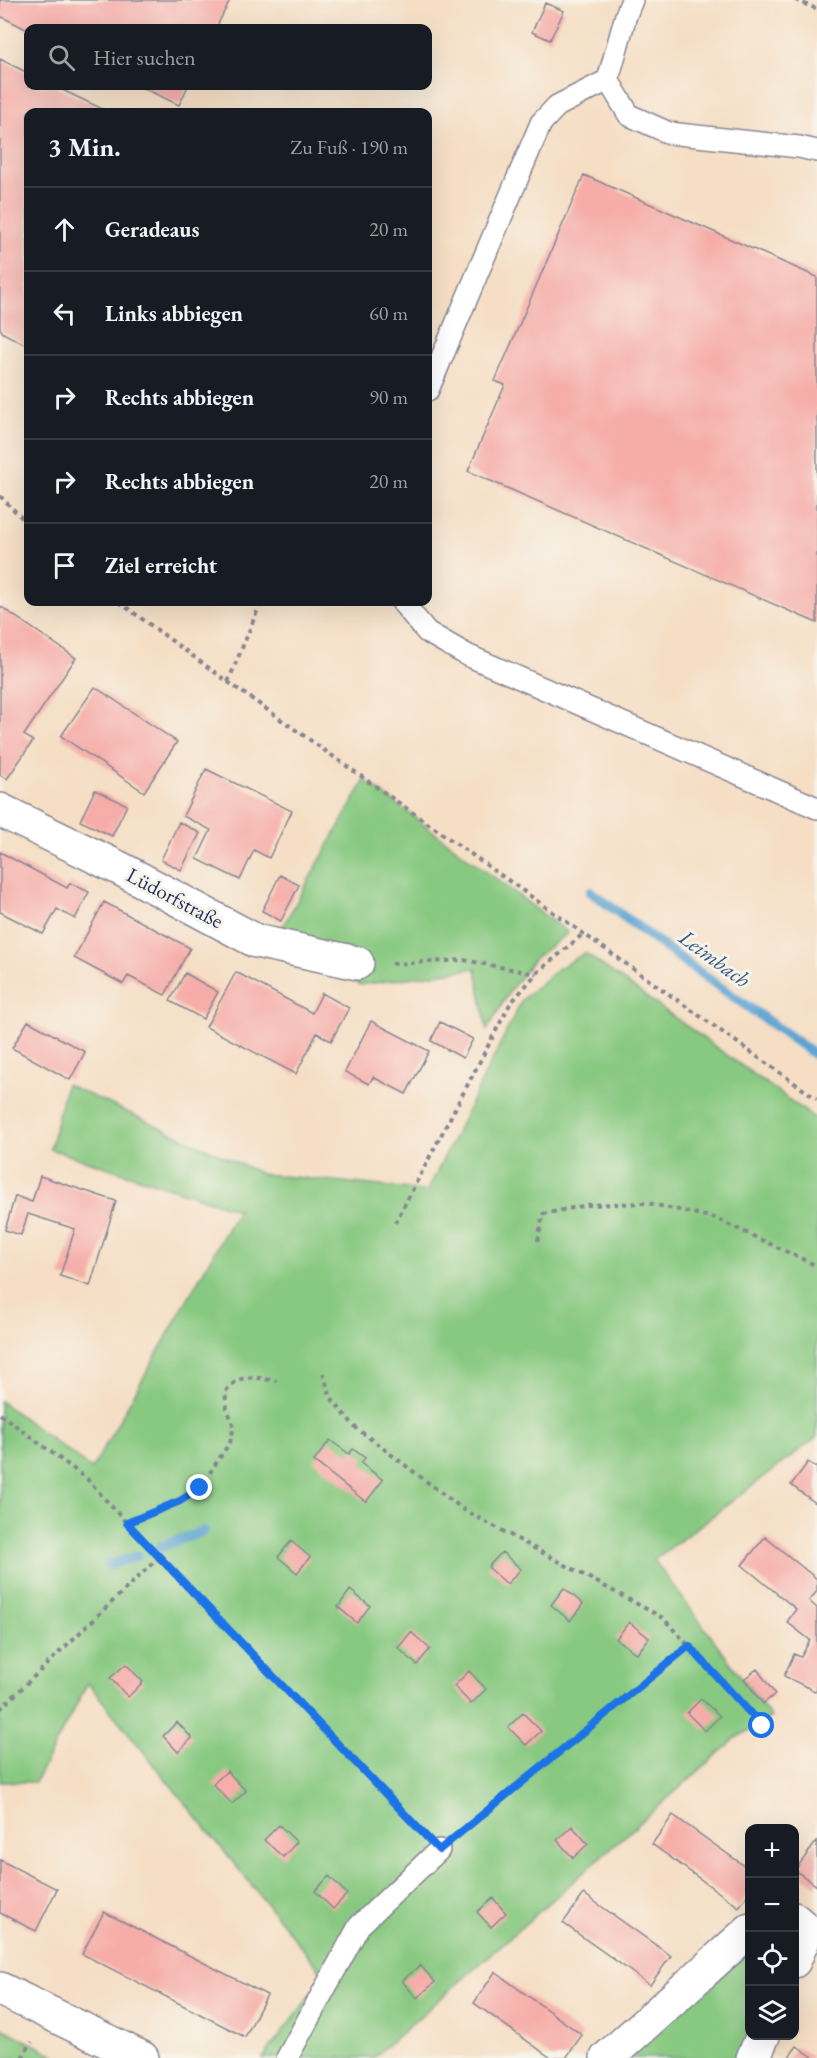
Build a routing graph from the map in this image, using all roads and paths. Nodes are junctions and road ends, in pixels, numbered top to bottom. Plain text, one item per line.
1 (632, 0) edge
2 (795, 0) edge
3 (817, 9) edge
4 (608, 80) junction
5 (817, 151) edge
6 (432, 381) edge
7 (0, 496) edge
8 (24, 520) edge
9 (124, 606) edge
10 (259, 606) edge
11 (405, 606) edge
12 (228, 682) junction
13 (817, 808) edge
14 (0, 810) edge
15 (583, 934) junction
16 (357, 963) joint
17 (536, 974) junction
18 (817, 1099) edge
19 (395, 1222) dead end
20 (538, 1241) dead end
21 (817, 1266) edge
22 (323, 1373) dead end
23 (278, 1381) dead end
24 (0, 1414) edge
25 (127, 1523) junction
26 (158, 1558) junction
27 (689, 1646) junction
28 (0, 1709) edge
29 (762, 1726) dead end
30 (439, 1850) junction
31 (799, 1923) edge
32 (748, 1932) edge
33 (799, 1950) edge
34 (0, 1989) edge
35 (761, 2040) edge
36 (142, 2058) edge
37 (286, 2058) edge
38 (607, 2058) edge
39 (753, 2058) edge

1 - 4 lane
2 - 3 path
4 - 5 lane
4 - 6 lane
7 - 8 path
9 - 12 path
10 - 12 path
11 - 13 lane
12 - 15 path
14 - 16 street, Lüdorfstraße
15 - 17 path
15 - 18 path
16 - 17 path
17 - 19 path
20 - 21 path
22 - 27 path
23 - 25 path
24 - 25 path
25 - 26 path
26 - 28 path
26 - 30 path
27 - 29 path
27 - 30 path
30 - 37 lane
31 - 33 street
32 - 38 street
34 - 36 street
35 - 39 street

